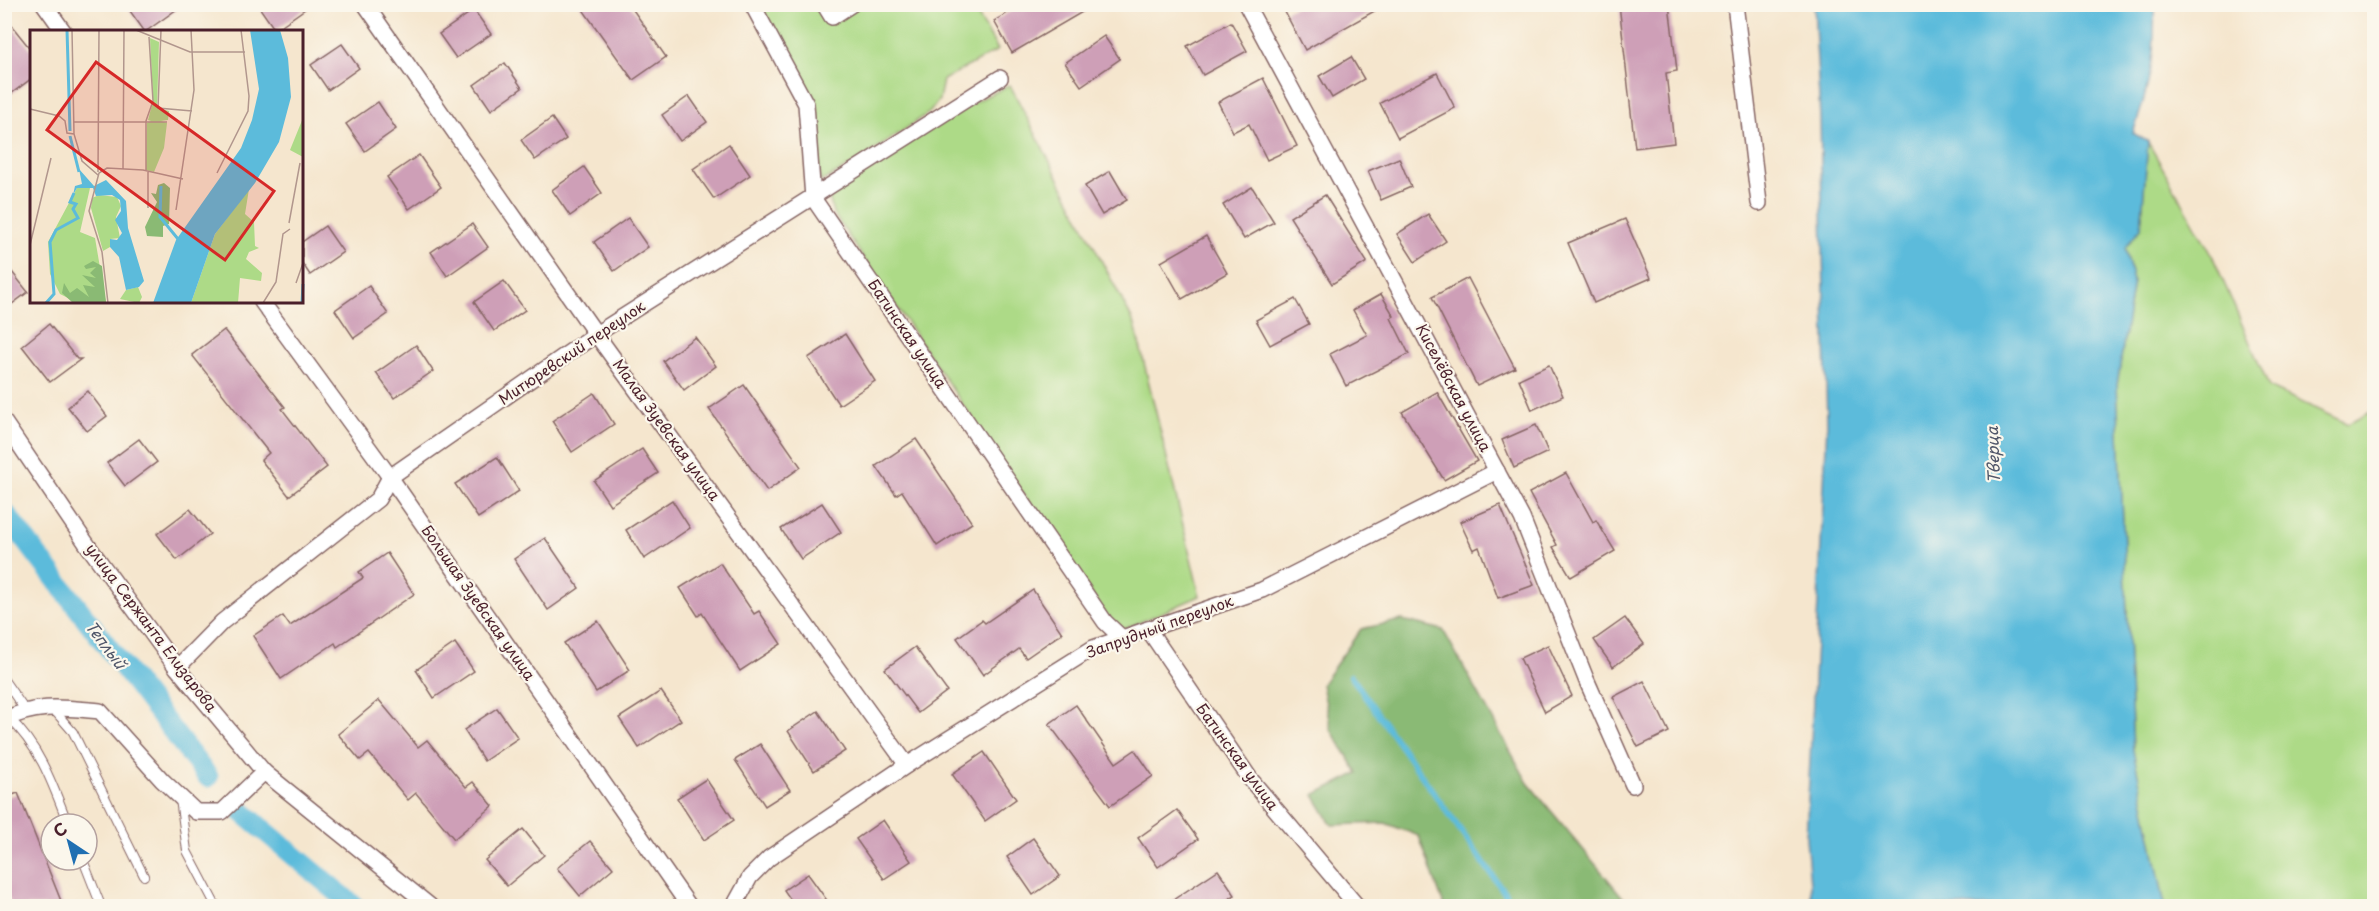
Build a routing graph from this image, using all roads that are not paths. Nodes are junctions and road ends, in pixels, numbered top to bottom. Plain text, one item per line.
1 (44, 4) edge
2 (365, 4) edge
3 (752, 4) edge
4 (824, 4) edge
5 (852, 4) edge
6 (1246, 4) edge
7 (1735, 4) edge
8 (63, 30) edge
9 (1000, 78) dead end
10 (813, 198) junction
11 (1759, 203) dead end
12 (263, 303) edge
13 (596, 334) junction
14 (4, 422) edge
15 (1497, 471) junction
16 (390, 477) junction
17 (1148, 630) junction
18 (1122, 638) junction
19 (177, 668) junction
20 (4, 680) edge
21 (52, 708) junction
22 (25, 710) junction
23 (7, 719) edge
24 (907, 765) junction
25 (264, 772) junction
26 (1633, 785) dead end
27 (180, 798) junction
28 (63, 812) edge
29 (88, 872) edge
30 (144, 876) dead end
31 (101, 906) edge
32 (216, 906) edge
33 (430, 906) edge
34 (689, 906) edge
35 (734, 906) edge
36 (1357, 906) edge

1 - 8 street
2 - 13 street, Малая Зуевская улица
3 - 10 street
4 - 5 street
6 - 15 street, Киселёвская улица
7 - 11 street
9 - 10 street, Митюревский переулок
10 - 13 street, Митюревский переулок
10 - 18 street, Батинская улица
12 - 16 street, Большая Зуевская улица
13 - 16 street, Митюревский переулок
13 - 24 street, Малая Зуевская улица
14 - 19 street, улица Сержанта Елизарова
15 - 17 street, Запрудный переулок
15 - 26 street, Киселёвская улица
16 - 19 street, Митюревский переулок
16 - 34 street, Большая Зуевская улица
17 - 18 street, Запрудный переулок
17 - 36 street, Батинская улица
18 - 24 street, Запрудный переулок
19 - 25 street, улица Сержанта Елизарова
20 - 22 lane
21 - 22 street
21 - 27 street
21 - 30 lane
22 - 23 street
23 - 28 lane
24 - 35 street, Запрудный переулок
25 - 27 street
25 - 33 street, улица Сержанта Елизарова
27 - 32 lane
29 - 31 lane

